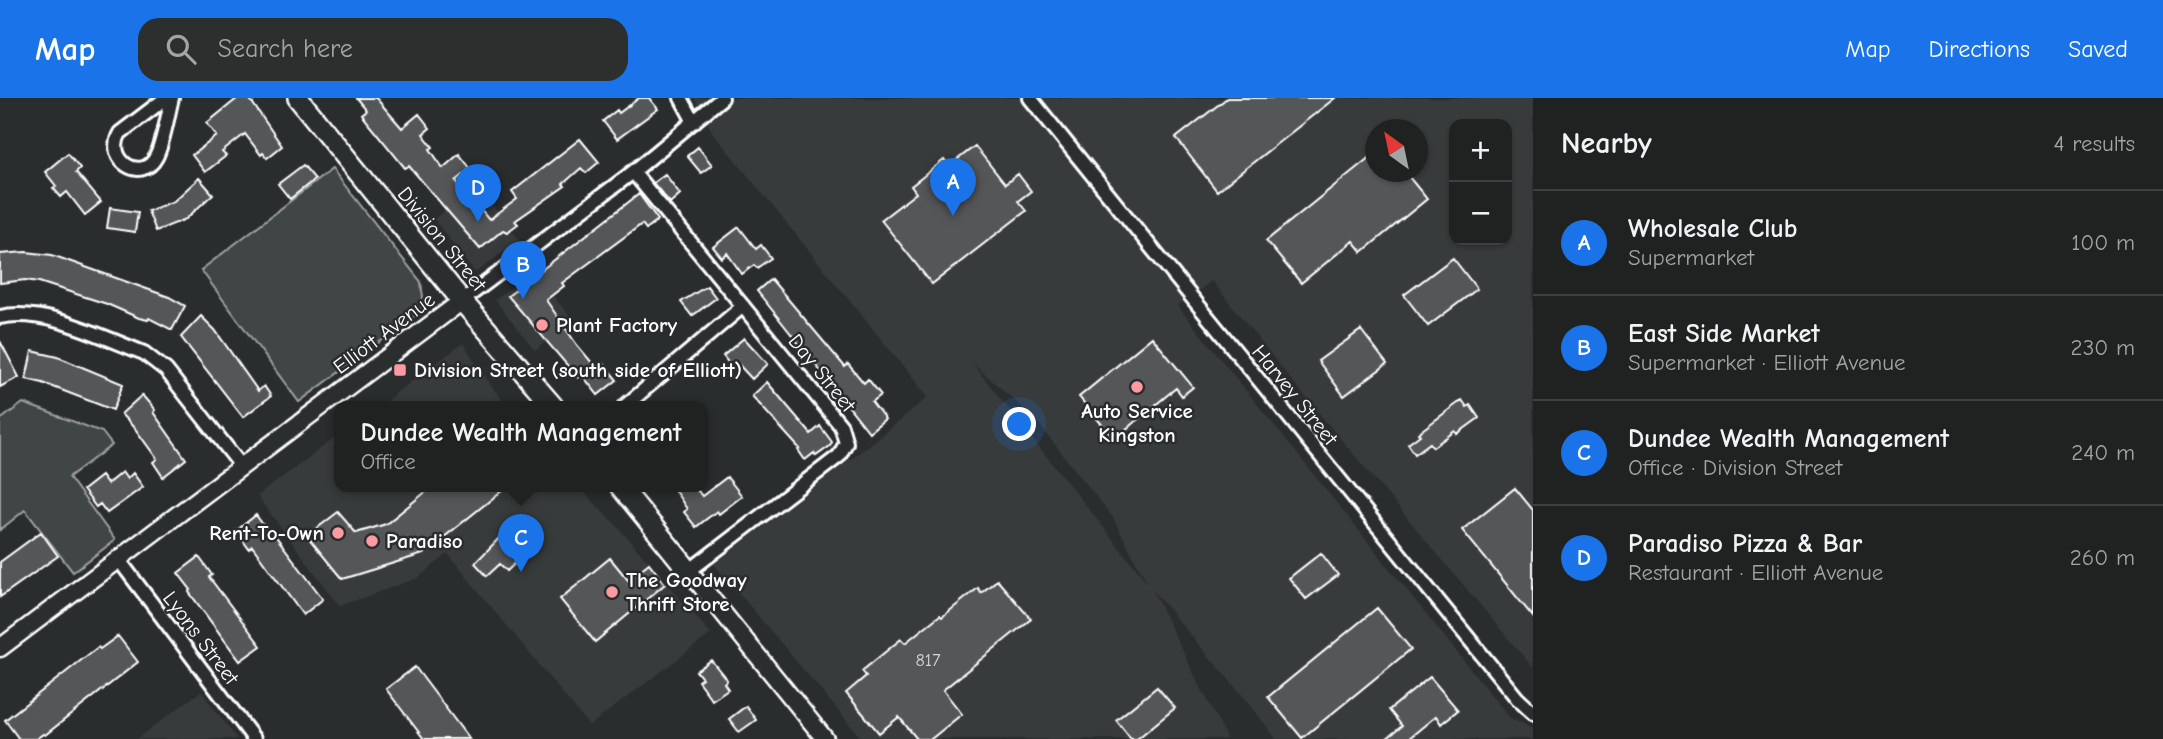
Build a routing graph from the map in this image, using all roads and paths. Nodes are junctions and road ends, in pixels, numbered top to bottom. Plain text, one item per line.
1 (166, 98) edge
2 (172, 98) edge
3 (298, 98) edge
4 (681, 98) edge
5 (722, 98) edge
6 (1030, 98) edge
7 (694, 122) junction
8 (633, 172) junction
9 (462, 301) junction
10 (743, 306) junction
11 (0, 317) edge
12 (549, 401) edge
13 (631, 401) edge
14 (242, 467) junction
15 (625, 492) edge
16 (118, 560) junction
17 (689, 571) junction
18 (0, 648) edge
19 (1533, 713) edge
20 (254, 739) edge
21 (825, 739) edge

1 - 2 street
3 - 9 main road, Division Street
4 - 7 street
5 - 7 street, Elliott Avenue
6 - 19 street, Harvey Street
7 - 8 street, Elliott Avenue
8 - 9 street, Elliott Avenue
8 - 10 street, Day Street
9 - 12 main road, Division Street
9 - 14 street, Elliott Avenue
10 - 13 street
10 - 17 street, Day Street
11 - 14 street
14 - 16 street, Elliott Avenue
15 - 17 main road
16 - 18 street, Elliott Avenue
16 - 20 street, Lyons Street
17 - 21 street

